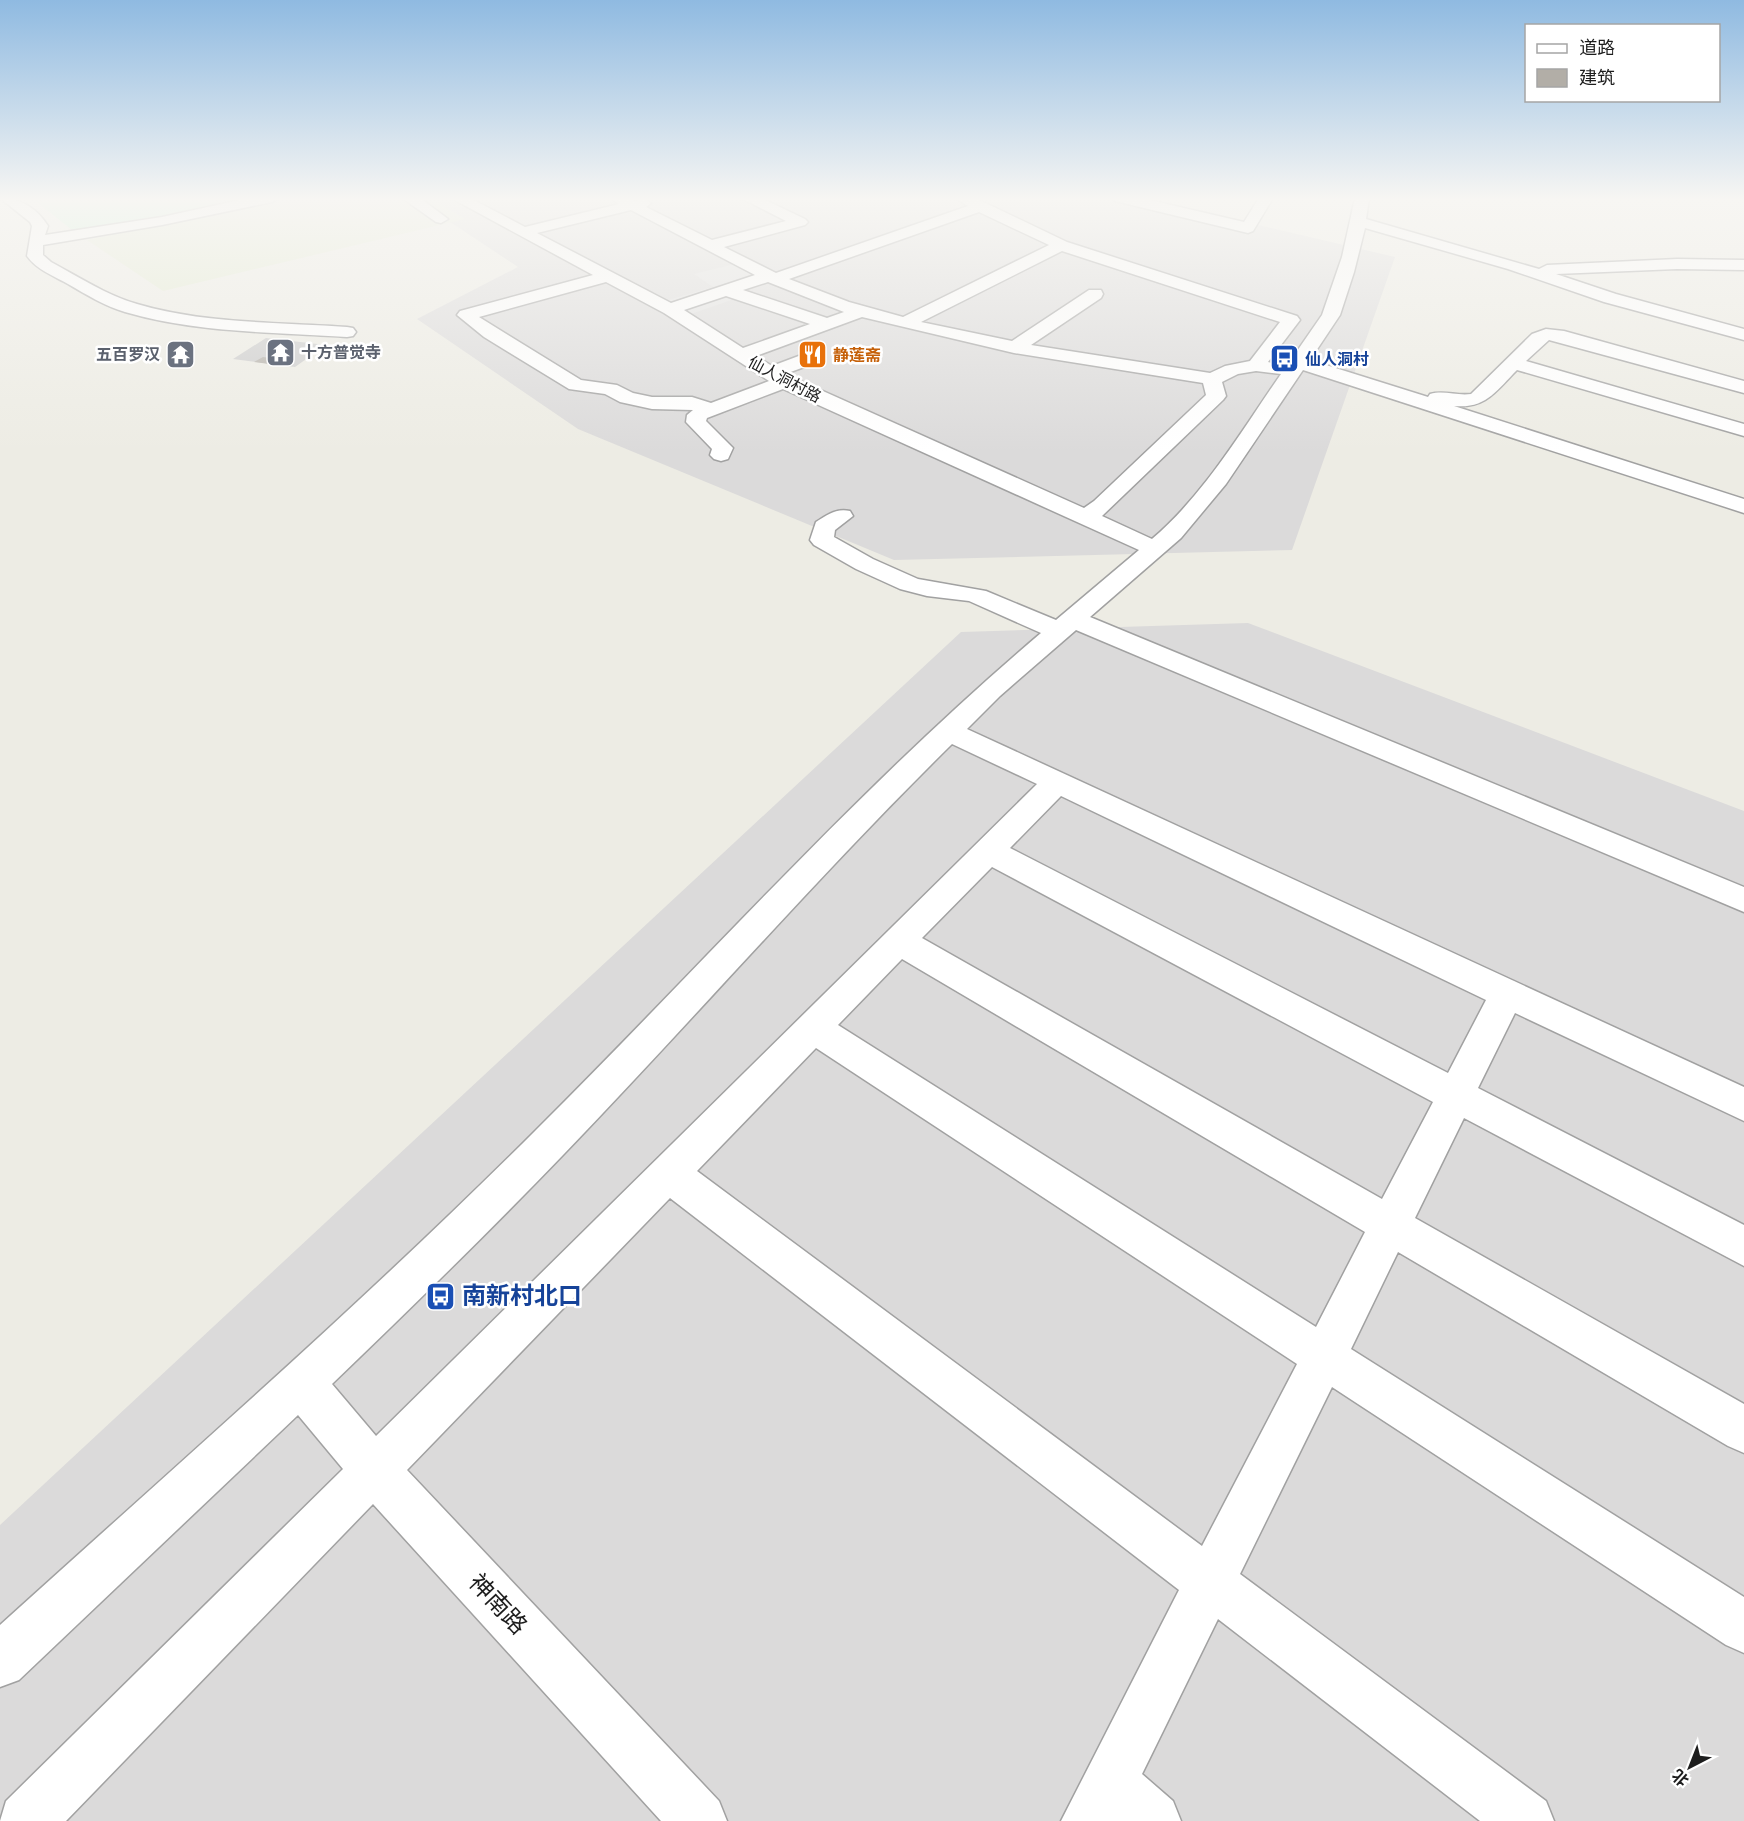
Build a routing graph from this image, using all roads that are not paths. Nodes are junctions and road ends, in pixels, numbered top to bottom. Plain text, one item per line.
1 (78, 283) edge
2 (584, 283) edge
3 (623, 283) edge
4 (750, 283) edge
5 (786, 283) edge
6 (985, 283) edge
7 (1177, 283) edge
8 (1343, 283) edge
9 (1564, 283) edge
10 (637, 290) junction
11 (725, 290) junction
12 (1095, 294) dead end
13 (614, 296) dead end
14 (670, 309) junction
15 (862, 311) junction
16 (905, 323) junction
17 (827, 324) junction
18 (513, 326) dead end
19 (347, 332) dead end
20 (490, 333) junction
21 (1744, 334) edge
22 (1014, 348) junction
23 (740, 355) junction
24 (811, 358) dead end
25 (1513, 363) junction
26 (1256, 364) junction
27 (1295, 367) junction
28 (777, 378) junction
29 (1212, 379) junction
30 (1744, 387) edge
31 (1399, 395) junction
32 (710, 409) junction
33 (1744, 430) edge
34 (721, 455) dead end
35 (1744, 506) edge
36 (842, 516) dead end
37 (1084, 518) junction
38 (1156, 549) junction
39 (1065, 625) junction
40 (948, 731) junction
41 (1057, 782) junction
42 (989, 851) junction
43 (1744, 900) edge
44 (899, 941) junction
45 (1507, 994) junction
46 (813, 1028) junction
47 (1456, 1095) junction
48 (1744, 1106) edge
49 (668, 1173) junction
50 (1390, 1226) junction
51 (1744, 1246) edge
52 (1324, 1357) junction
53 (302, 1384) junction
54 (1744, 1430) edge
55 (374, 1470) junction
56 (1210, 1582) junction
57 (1744, 1627) edge
58 (0, 1661) edge
59 (1099, 1802) edge
60 (27, 1821) edge
61 (699, 1821) edge
62 (1153, 1821) edge
63 (1526, 1821) edge

1 - 19 street
2 - 20 street
3 - 10 street, 仙人洞村路
4 - 11 street
5 - 15 street
6 - 16 street
7 - 26 street
8 - 27 street
9 - 21 street
10 - 13 street
10 - 14 street, 仙人洞村路
11 - 14 street
11 - 17 street
12 - 22 street
14 - 23 street, 仙人洞村路
15 - 16 street
15 - 17 street
16 - 22 street
17 - 23 street
18 - 20 street
20 - 32 street
22 - 29 street
23 - 28 street, 仙人洞村路
24 - 28 street
25 - 30 street
25 - 31 street
25 - 33 street
26 - 27 street
26 - 29 street
27 - 31 street
27 - 38 street
28 - 32 street
28 - 37 street, 仙人洞村路
29 - 37 street
31 - 35 street
32 - 34 street
36 - 39 street
37 - 38 street, 仙人洞村路
38 - 39 street
39 - 40 street
39 - 43 street
40 - 41 street
40 - 53 street
41 - 42 street
41 - 45 street
42 - 44 street
42 - 47 street
44 - 46 street
44 - 50 street
45 - 47 street
45 - 48 street
46 - 49 street
46 - 52 street
47 - 50 street
47 - 51 street
49 - 55 street
49 - 56 street
50 - 52 street
50 - 54 street
52 - 56 street
52 - 57 street
53 - 55 street, 神南路
53 - 58 street
55 - 60 street
55 - 61 street, 神南路
56 - 59 street
56 - 63 street
59 - 62 street

